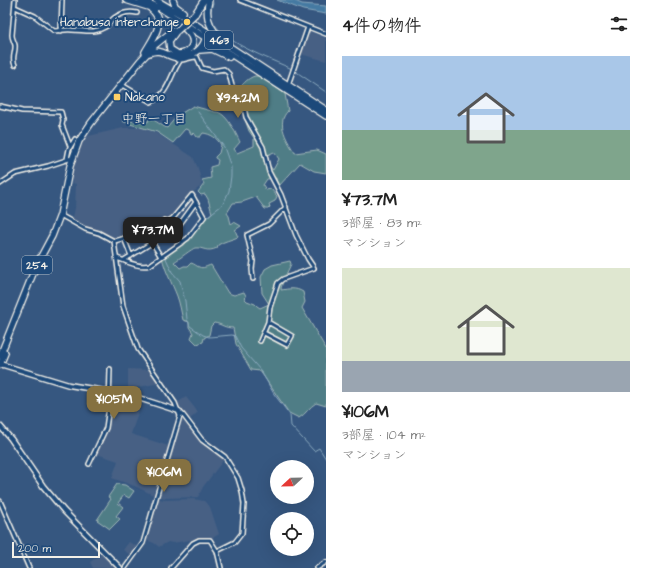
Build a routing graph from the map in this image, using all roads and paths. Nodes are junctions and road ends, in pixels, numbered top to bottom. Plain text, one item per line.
1 (15, 0) edge
2 (62, 0) edge
3 (126, 0) edge
4 (141, 0) edge
5 (172, 0) edge
6 (209, 0) edge
7 (240, 0) edge
8 (159, 1) edge
9 (202, 1) edge
10 (147, 6) junction
11 (15, 7) junction
12 (137, 13) dead end
13 (184, 16) junction
14 (308, 27) junction
15 (191, 28) junction
16 (176, 30) junction
17 (61, 31) junction
18 (326, 34) edge
19 (205, 37) junction
20 (222, 38) junction
21 (198, 50) junction
22 (149, 53) junction
23 (162, 54) dead end
24 (180, 61) junction
25 (139, 62) junction
26 (254, 63) junction
27 (15, 65) dead end
28 (270, 79) junction
29 (122, 85) junction
30 (288, 85) junction
31 (0, 106) edge
32 (326, 110) edge
33 (326, 116) edge
34 (75, 139) dead end
35 (72, 146) junction
36 (70, 158) junction
37 (0, 184) edge
38 (196, 202) junction
39 (286, 207) junction
40 (60, 215) junction
41 (168, 221) junction
42 (173, 228) junction
43 (146, 232) junction
44 (124, 238) junction
45 (114, 241) junction
46 (183, 242) junction
47 (153, 243) junction
48 (132, 256) junction
49 (161, 257) junction
50 (117, 258) junction
51 (124, 260) junction
52 (253, 279) dead end
53 (268, 322) junction
54 (264, 333) junction
55 (260, 341) dead end
56 (6, 345) junction
57 (0, 356) edge
58 (0, 364) edge
59 (110, 369) dead end
60 (109, 391) junction
61 (179, 411) junction
62 (0, 426) edge
63 (89, 464) dead end
64 (0, 501) edge
65 (217, 551) junction
66 (326, 562) edge
67 (29, 568) edge
68 (120, 568) edge
69 (125, 568) edge
70 (171, 568) edge
71 (221, 568) edge
72 (317, 568) edge

1 - 11 street
2 - 17 street
3 - 10 highway
4 - 15 highway
5 - 20 highway, 463
6 - 20 highway
7 - 14 street
8 - 13 highway
8 - 15 highway
9 - 16 highway, 254, bridge
10 - 16 highway
10 - 25 highway
11 - 17 street
11 - 27 street
12 - 17 street
13 - 19 highway
13 - 26 highway, 463
14 - 18 street
14 - 30 street
15 - 19 highway, 463
16 - 22 highway, 254
16 - 25 highway, 254
19 - 21 highway
19 - 28 highway, 463
20 - 26 highway
21 - 22 highway
21 - 28 highway
22 - 25 highway, 254
23 - 24 street
24 - 29 street
24 - 39 street
25 - 29 highway, 254
26 - 30 highway, 463
28 - 33 highway, 463
29 - 35 highway, 254
30 - 32 highway, 463
31 - 35 street
34 - 35 street
35 - 36 highway, 254
36 - 37 street
36 - 40 highway, 254
38 - 41 street
38 - 42 street
38 - 46 street
39 - 52 street
39 - 53 street
40 - 45 street
40 - 56 highway, 254
41 - 42 street
41 - 43 street
42 - 46 street
42 - 47 street
43 - 44 street
43 - 47 street
44 - 45 street
44 - 48 street
45 - 50 street
46 - 49 street
47 - 48 street
47 - 49 street
48 - 51 street
49 - 51 street
50 - 51 street
50 - 61 street
53 - 54 street
53 - 54 street
54 - 55 street
56 - 57 highway, 254
56 - 58 highway, 254
58 - 60 street
59 - 60 street
60 - 61 street
60 - 63 street
61 - 65 street
61 - 69 street
62 - 68 street
64 - 67 street
65 - 70 street
65 - 71 street
66 - 72 street

